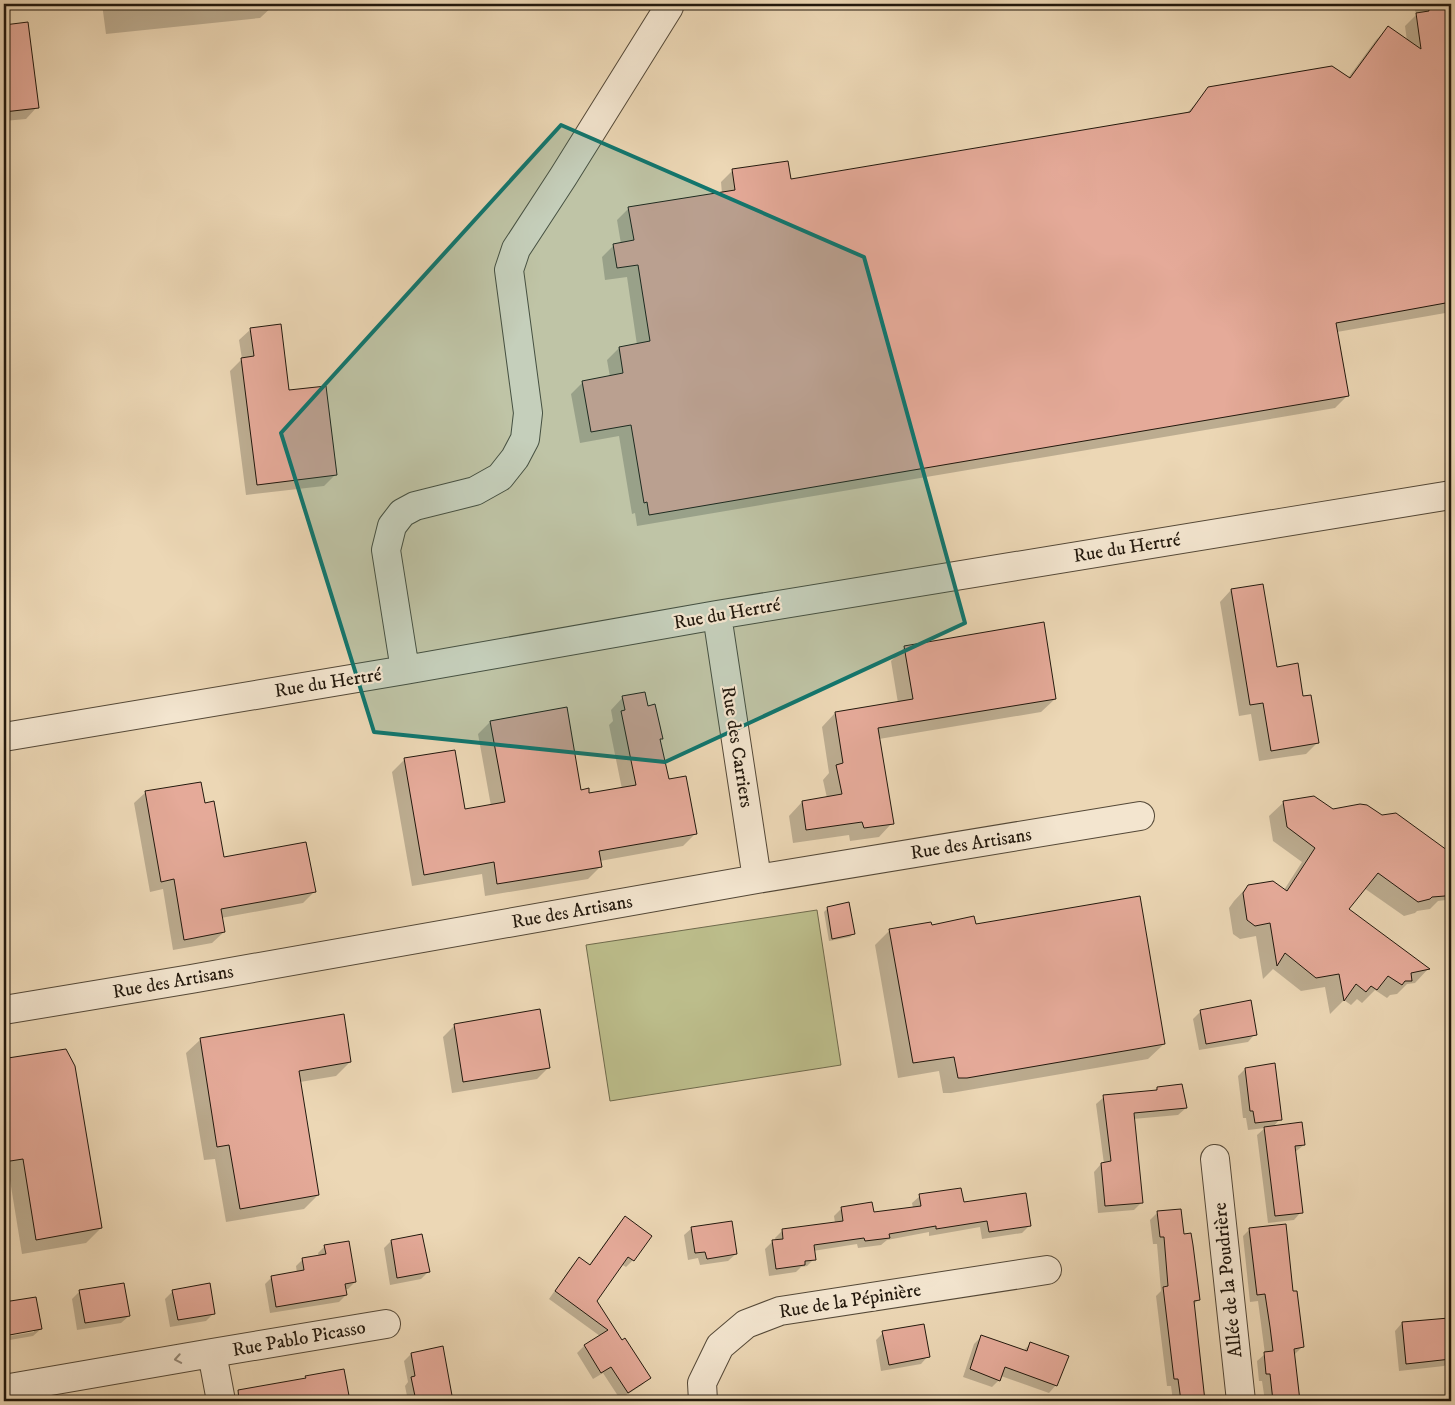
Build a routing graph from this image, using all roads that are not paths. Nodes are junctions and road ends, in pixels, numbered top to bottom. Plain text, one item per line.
1 (669, 4) edge
2 (1451, 495) edge
3 (717, 615) junction
4 (405, 670) junction
5 (4, 737) edge
6 (1140, 816) dead end
7 (757, 879) junction
8 (4, 1010) edge
9 (1215, 1159) dead end
10 (1047, 1270) dead end
11 (386, 1324) dead end
12 (212, 1353) junction
13 (4, 1389) edge
14 (221, 1401) edge
15 (703, 1401) edge
16 (1241, 1401) edge

1 - 4 street
2 - 3 street, Rue du Hertré
3 - 4 street, Rue du Hertré
3 - 7 street, Rue des Carriers
4 - 5 street, Rue du Hertré
6 - 7 street, Rue des Artisans
7 - 8 street, Rue des Artisans
9 - 16 street, Allée de la Poudrière
10 - 15 street, Rue de la Pépinière
11 - 12 street, Rue Pablo Picasso
12 -> 13 street, Rue Pablo Picasso
12 - 14 street, Rue Pablo Picasso

